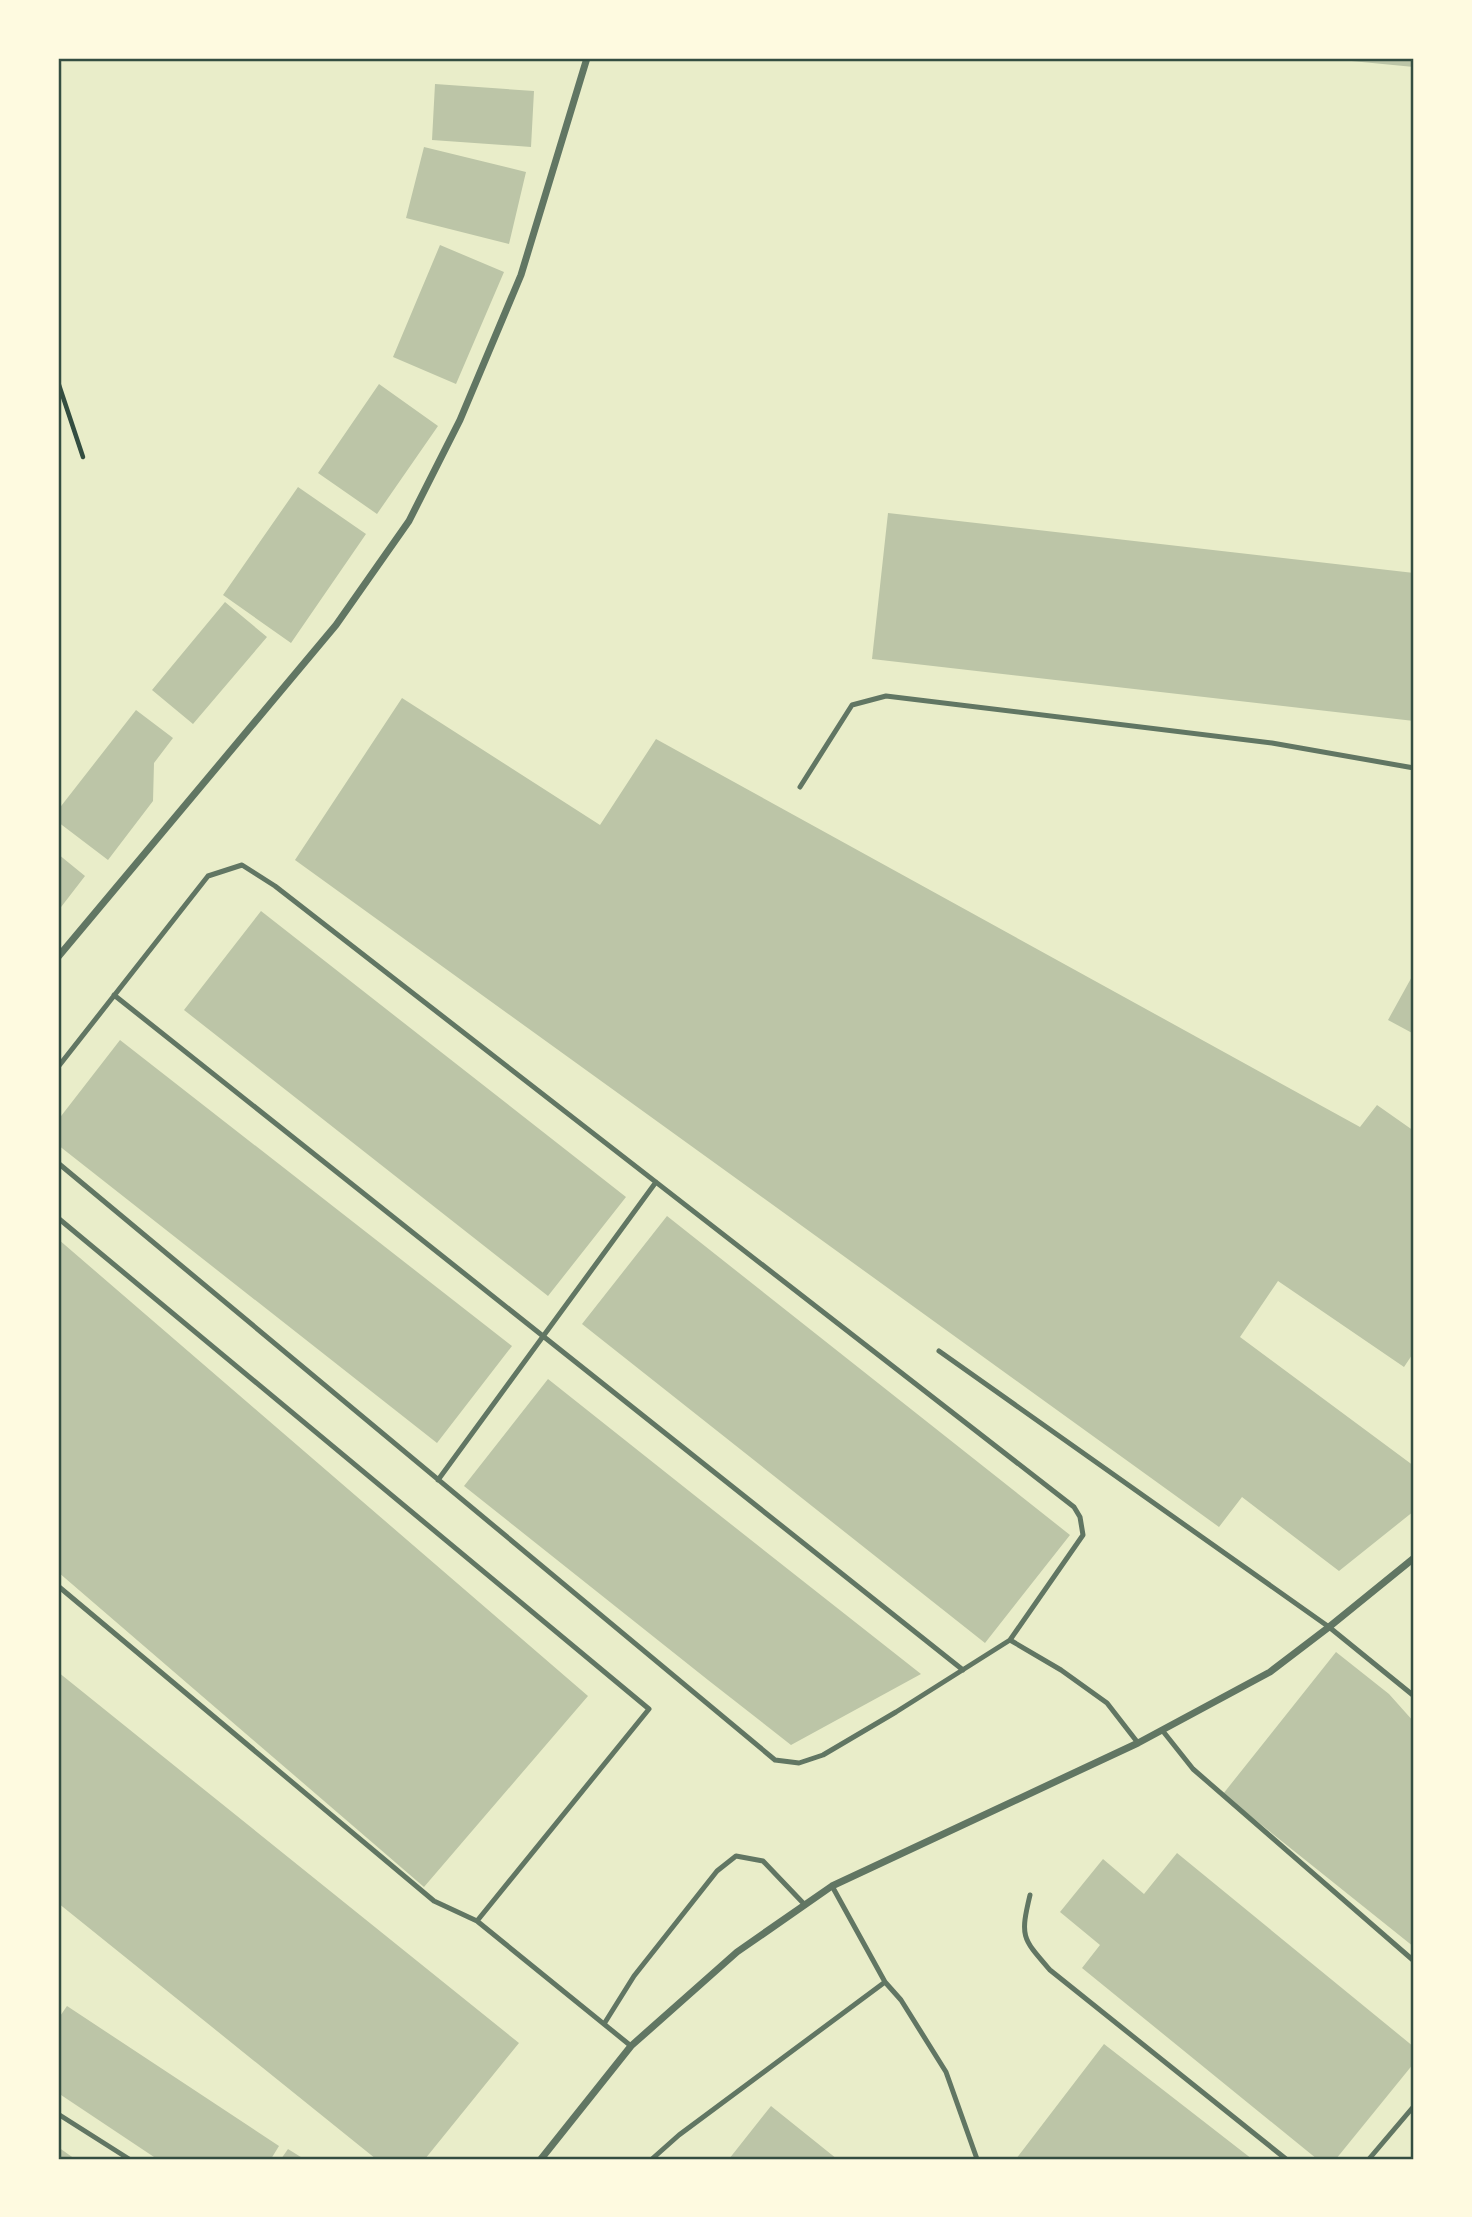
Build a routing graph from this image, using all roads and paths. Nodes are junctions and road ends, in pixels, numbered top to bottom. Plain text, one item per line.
1 (587, 58) edge
2 (58, 382) edge
3 (83, 457) dead end
4 (1414, 768) edge
5 (800, 787) dead end
6 (58, 957) edge
7 (114, 995) junction
8 (58, 1067) edge
9 (58, 1163) edge
10 (656, 1182) junction
11 (58, 1218) edge
12 (543, 1336) junction
13 (939, 1351) dead end
14 (439, 1480) junction
15 (1414, 1558) edge
16 (58, 1586) edge
17 (1329, 1627) junction
18 (1010, 1640) junction
19 (963, 1670) junction
20 (1414, 1696) edge
21 (1162, 1730) junction
22 (1138, 1742) junction
23 (832, 1886) junction
24 (1030, 1895) dead end
25 (805, 1905) junction
26 (477, 1921) junction
27 (1414, 1961) edge
28 (885, 1982) junction
29 (604, 2024) junction
30 (631, 2046) junction
31 (1414, 2106) edge
32 (58, 2114) edge
33 (129, 2159) edge
34 (541, 2159) edge
35 (652, 2159) edge
36 (977, 2159) edge
37 (1286, 2159) edge
38 (1369, 2159) edge

1 - 6 street
2 - 3 path
4 - 5 lane
7 - 8 lane
7 - 10 lane
7 - 12 lane
9 - 14 lane
10 - 12 lane
10 - 18 lane
11 - 26 lane
12 - 14 lane
12 - 19 lane
13 - 17 lane
14 - 19 lane
15 - 17 street
16 - 26 lane
17 - 20 lane
17 - 21 street
18 - 19 lane
18 - 22 lane
21 - 22 street
21 - 27 lane
22 - 23 street
23 - 25 street
23 - 28 lane
24 - 37 lane
25 - 29 lane
25 - 30 street
26 - 29 lane
28 - 35 lane
28 - 36 lane
29 - 30 lane
30 - 34 street
31 - 38 lane
32 - 33 lane

